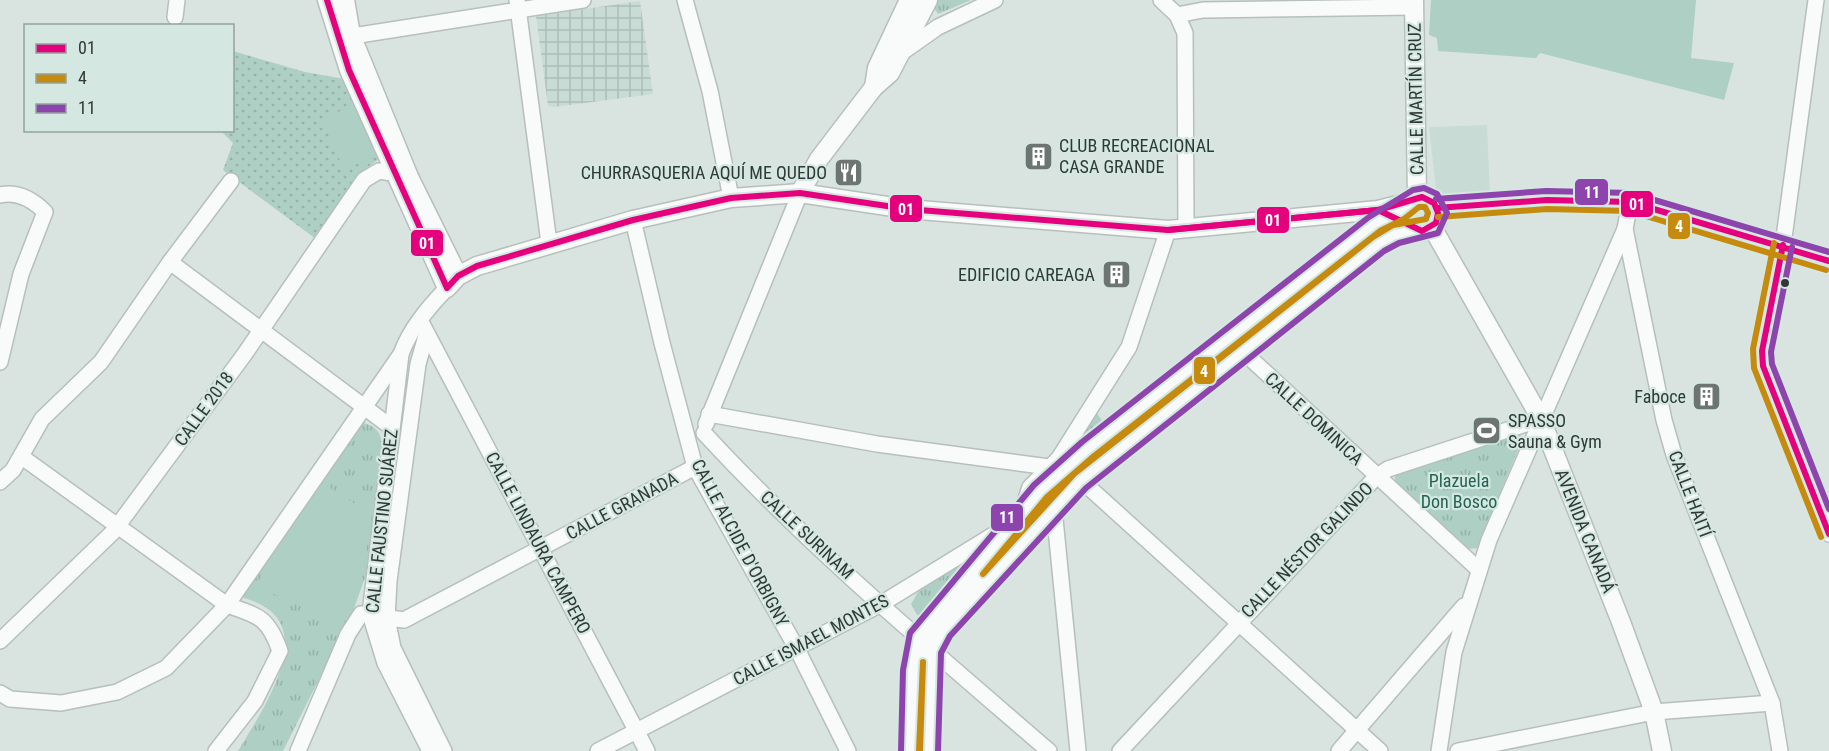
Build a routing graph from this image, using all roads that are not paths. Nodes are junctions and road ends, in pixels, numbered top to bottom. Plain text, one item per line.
1 (177, 0) edge
2 (327, 0) edge
3 (345, 0) edge
4 (583, 0) edge
5 (685, 0) edge
6 (909, 0) edge
7 (928, 0) edge
8 (995, 0) edge
9 (1161, 0) edge
10 (1816, 0) edge
11 (518, 4) edge
12 (1414, 4) edge
13 (1177, 15) junction
14 (175, 17) dead end
15 (344, 37) junction
16 (900, 53) junction
17 (874, 87) junction
18 (401, 175) junction
19 (231, 181) dead end
20 (800, 193) junction
21 (0, 195) edge
22 (731, 198) junction
23 (1630, 202) junction
24 (1410, 213) junction
25 (633, 220) junction
26 (1626, 229) junction
27 (1177, 230) junction
28 (549, 243) junction
29 (1783, 245) junction
30 (1829, 261) edge
31 (170, 262) junction
32 (453, 282) junction
33 (424, 329) junction
34 (261, 330) junction
35 (1236, 346) junction
36 (401, 354) junction
37 (0, 362) edge
38 (363, 406) junction
39 (709, 414) junction
40 (1540, 419) junction
41 (391, 427) junction
42 (704, 433) junction
43 (687, 438) junction
44 (22, 457) junction
45 (695, 467) junction
46 (1066, 472) junction
47 (1376, 477) junction
48 (0, 482) edge
49 (1054, 509) junction
50 (1018, 518) junction
51 (118, 526) junction
52 (1829, 534) edge
53 (543, 549) junction
54 (1479, 570) junction
55 (1468, 602) junction
56 (881, 604) junction
57 (227, 605) junction
58 (370, 614) junction
59 (387, 618) junction
60 (1237, 624) junction
61 (0, 641) edge
62 (925, 644) junction
63 (797, 649) junction
64 (0, 693) edge
65 (1772, 703) junction
66 (1654, 712) junction
67 (1357, 729) junction
68 (637, 730) junction
69 (430, 747) edge
70 (216, 751) edge
71 (298, 751) edge
72 (598, 751) edge
73 (647, 751) edge
74 (848, 751) edge
75 (910, 751) edge
76 (929, 751) edge
77 (1049, 751) edge
78 (1078, 751) edge
79 (1120, 751) edge
80 (1339, 751) edge
81 (1380, 751) edge
82 (1439, 751) edge
83 (1458, 751) edge
84 (1662, 751) edge
85 (1780, 751) edge

1 - 14 street
2 - 15 main road
3 - 15 main road
4 - 11 street
5 - 22 street
6 - 17 main road
7 - 16 main road
8 - 16 street
9 - 13 street
10 - 29 street
11 - 15 street
11 - 28 street
12 - 13 street
12 - 24 main road, CALLE MARTÍN CRUZ
13 - 27 street
15 - 18 main road
16 - 17 main road
17 - 20 main road
18 - 32 main road
18 - 34 street, CALLE 2018
19 - 31 street
20 - 22 main road
20 - 27 main road
20 - 39 street
21 - 37 street
22 - 25 main road
23 - 24 highway
23 - 26 street
23 - 29 highway
24 - 27 main road
24 - 35 highway
24 - 35 highway
24 - 40 main road, AVENIDA CANADÁ
25 - 28 main road
25 - 43 street, CALLE ALCIDE D'ORBIGNY
26 - 40 street
26 - 65 street, CALLE HAITÍ
27 - 46 street
28 - 32 main road
29 - 30 highway
29 - 52 street
31 - 34 street
31 - 44 street
32 - 33 street, CALLE FAUSTINO SUÁREZ
33 - 36 street, CALLE FAUSTINO SUÁREZ
33 - 53 street, CALLE LINDAURA CAMPERO
33 - 59 street, CALLE FAUSTINO SUÁREZ
34 - 38 street
34 - 51 street, CALLE 2018
35 - 46 highway
35 - 47 street, CALLE DOMINICA
36 - 38 street
36 - 41 street, CALLE FAUSTINO SUÁREZ
38 - 41 street
38 - 57 street
39 - 42 street
39 - 46 street
40 - 47 street, CALLE NÉSTOR GALINDO
40 - 54 street
40 - 66 main road, AVENIDA CANADÁ
41 - 58 street, CALLE FAUSTINO SUÁREZ
42 - 43 street
42 - 56 street, CALLE SURINAM
43 - 45 street, CALLE ALCIDE D'ORBIGNY
44 - 48 street
44 - 51 street
45 - 53 street, CALLE GRANADA
45 - 63 street, CALLE ALCIDE D'ORBIGNY
46 - 49 highway
46 - 50 highway
46 - 60 street
47 - 54 street, CALLE DOMINICA
47 - 60 street, CALLE NÉSTOR GALINDO
49 - 62 highway
49 - 78 street
50 - 56 street, CALLE ISMAEL MONTES
50 - 62 highway
51 - 57 street
51 - 61 street, CALLE 2018
53 - 59 street, CALLE GRANADA
53 - 68 street, CALLE LINDAURA CAMPERO
54 - 55 street
55 - 67 street
55 - 82 street
56 - 62 street, CALLE SURINAM
56 - 63 street, CALLE ISMAEL MONTES
57 - 64 street
57 - 70 street
58 - 59 street
58 - 69 street, CALLE FAUSTINO SUÁREZ
58 - 71 street
59 - 69 street, CALLE FAUSTINO SUÁREZ
60 - 67 street
60 - 79 street, CALLE NÉSTOR GALINDO
62 - 75 highway
62 - 76 highway
62 - 77 street, CALLE SURINAM
63 - 68 street, CALLE ISMAEL MONTES
63 - 74 street, CALLE ALCIDE D'ORBIGNY
65 - 66 street
65 - 85 street, CALLE HAITÍ
66 - 83 street
66 - 84 main road, AVENIDA CANADÁ
67 - 80 street
67 - 81 street
68 - 72 street, CALLE ISMAEL MONTES
68 - 73 street, CALLE LINDAURA CAMPERO

